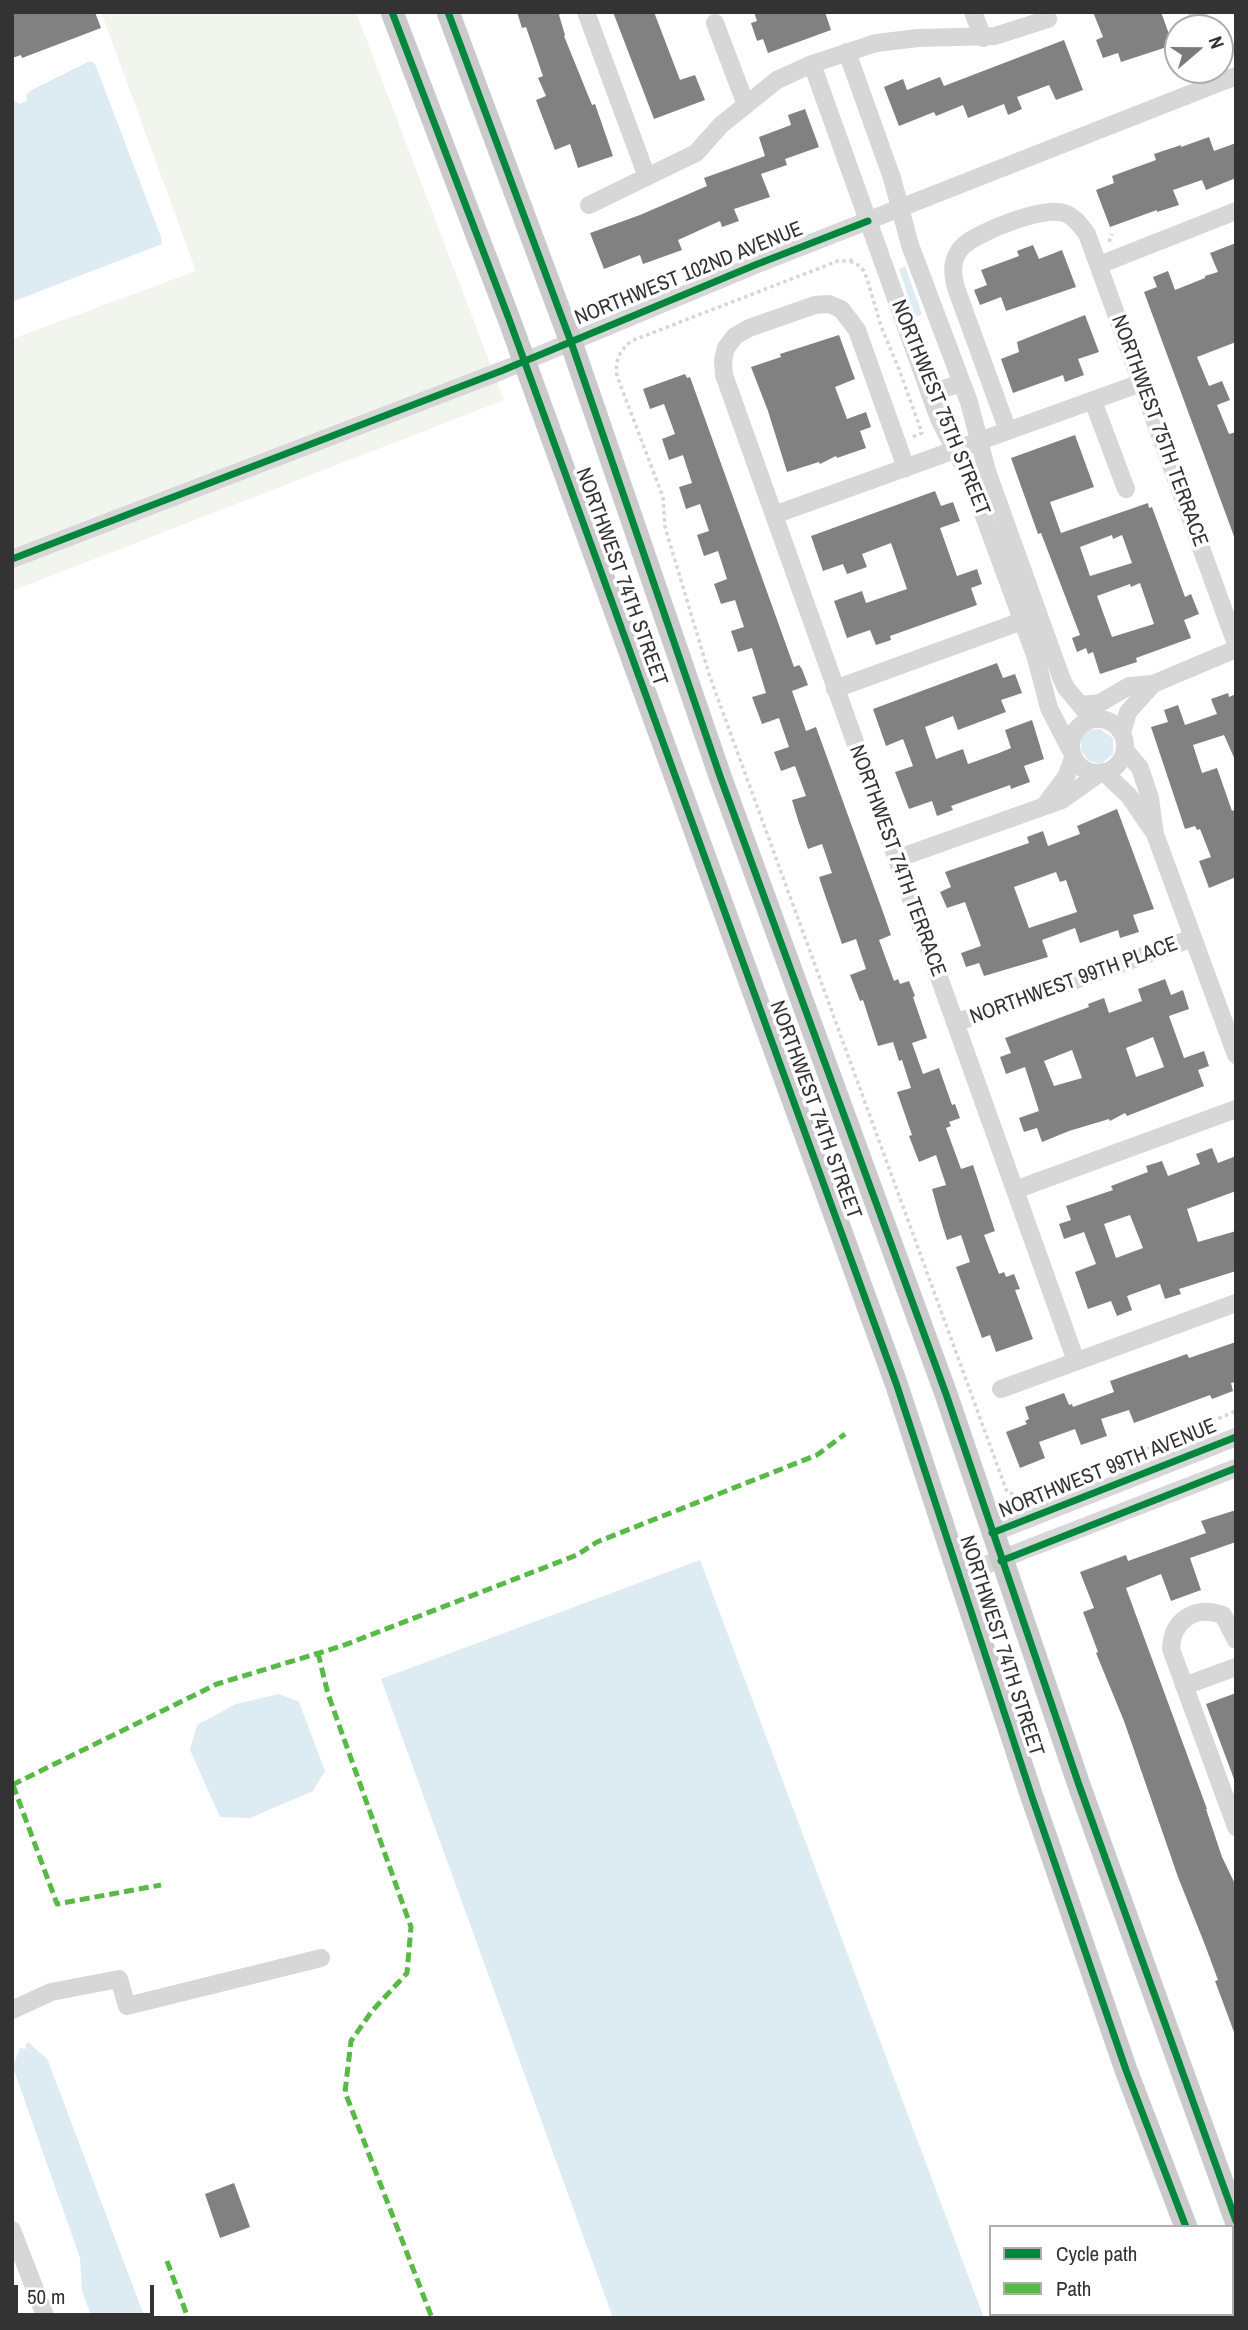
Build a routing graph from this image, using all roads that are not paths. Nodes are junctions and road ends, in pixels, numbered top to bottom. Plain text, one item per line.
1 (392, 12) edge
2 (448, 12) edge
3 (586, 12) edge
4 (973, 12) edge
5 (1048, 19) dead end
6 (715, 23) dead end
7 (983, 38) junction
8 (847, 52) junction
9 (812, 64) junction
10 (1236, 76) edge
11 (1202, 84) edge
12 (1201, 90) junction
13 (746, 104) junction
14 (647, 177) junction
15 (589, 205) dead end
16 (900, 209) junction
17 (1236, 212) edge
18 (868, 221) junction
19 (1099, 265) junction
20 (571, 342) junction
21 (525, 362) junction
22 (962, 383) junction
23 (1141, 383) junction
24 (930, 393) junction
25 (1093, 401) junction
26 (1008, 431) junction
27 (979, 442) junction
28 (955, 450) junction
29 (906, 468) junction
30 (1126, 489) dead end
31 (774, 515) junction
32 (12, 559) edge
33 (1022, 621) junction
34 (1236, 643) edge
35 (1236, 649) edge
36 (1153, 684) junction
37 (835, 689) junction
38 (1080, 705) junction
39 (1092, 719) junction
40 (1123, 741) junction
41 (1072, 753) junction
42 (1102, 772) junction
43 (1045, 805) junction
44 (1155, 834) junction
45 (897, 859) junction
46 (1193, 938) junction
47 (955, 1023) junction
48 (1236, 1055) edge
49 (1236, 1109) edge
50 (1015, 1190) junction
51 (1236, 1303) edge
52 (1076, 1361) junction
53 (1001, 1389) dead end
54 (1236, 1437) edge
55 (1236, 1468) edge
56 (992, 1533) junction
57 (1001, 1561) junction
58 (960, 1575) junction
59 (1236, 1640) edge
60 (1236, 1667) edge
61 (1184, 1686) junction
62 (1236, 1827) edge
63 (320, 1958) dead end
64 (12, 2010) edge
65 (1236, 2221) edge
66 (1185, 2225) edge
67 (12, 2230) edge
68 (46, 2318) edge

1 - 21 main road, NORTHWEST 74TH STREET
2 - 20 main road, NORTHWEST 74TH STREET
3 - 14 street
4 - 7 street
5 - 7 street
6 - 13 street
7 - 8 street
8 - 9 street
8 - 16 street, NORTHWEST 75TH STREET
9 - 13 street
9 - 18 street, NORTHWEST 75TH STREET
10 - 12 street, NORTHWEST 102ND AVENUE
11 - 12 street
12 - 16 street, NORTHWEST 102ND AVENUE
13 - 14 street
14 - 15 street
16 - 18 street, NORTHWEST 102ND AVENUE
16 - 22 street, NORTHWEST 75TH STREET
17 - 19 street
18 - 20 street, NORTHWEST 102ND AVENUE
18 - 24 street, NORTHWEST 75TH STREET
19 - 23 street, NORTHWEST 75TH TERRACE
19 - 26 street, NORTHWEST 75TH TERRACE
20 - 21 street, NORTHWEST 102ND AVENUE
20 - 56 main road, NORTHWEST 74TH STREET
21 - 32 street, NORTHWEST 102ND AVENUE
21 - 58 main road, NORTHWEST 74TH STREET
22 - 24 street
22 - 27 street, NORTHWEST 75TH STREET
23 - 25 street
23 - 34 street, NORTHWEST 75TH TERRACE
24 - 28 street, NORTHWEST 75TH STREET
25 - 26 street
25 - 30 street
26 - 27 street
27 - 28 street
27 - 38 street, NORTHWEST 75TH STREET
28 - 29 street
28 - 33 street, NORTHWEST 75TH STREET
29 - 31 street
29 - 31 street, NORTHWEST 74TH TERRACE
31 - 37 street, NORTHWEST 74TH TERRACE
33 - 37 street
33 - 41 street, NORTHWEST 75TH STREET
35 - 36 street
36 - 38 street
36 - 40 street
37 - 45 street, NORTHWEST 74TH TERRACE
38 - 39 street, NORTHWEST 75TH STREET
39 - 40 street
39 - 41 street
40 - 42 street
40 - 44 street
41 - 42 street
41 - 43 street
42 - 43 street
42 - 44 street
43 - 45 street
44 - 46 street
45 - 47 street, NORTHWEST 74TH TERRACE
46 - 47 street, NORTHWEST 99TH PLACE
46 - 48 street
47 - 50 street, NORTHWEST 74TH TERRACE
49 - 50 street
50 - 52 street, NORTHWEST 74TH TERRACE
51 - 52 street
52 - 53 street
54 - 56 street, NORTHWEST 99TH AVENUE
55 - 57 street
56 - 57 main road, NORTHWEST 74TH STREET
57 - 58 street
57 - 65 main road, NORTHWEST 74TH STREET
58 - 66 main road, NORTHWEST 74TH STREET
59 - 61 street
60 - 61 street
61 - 62 street
63 - 64 street
67 - 68 street

